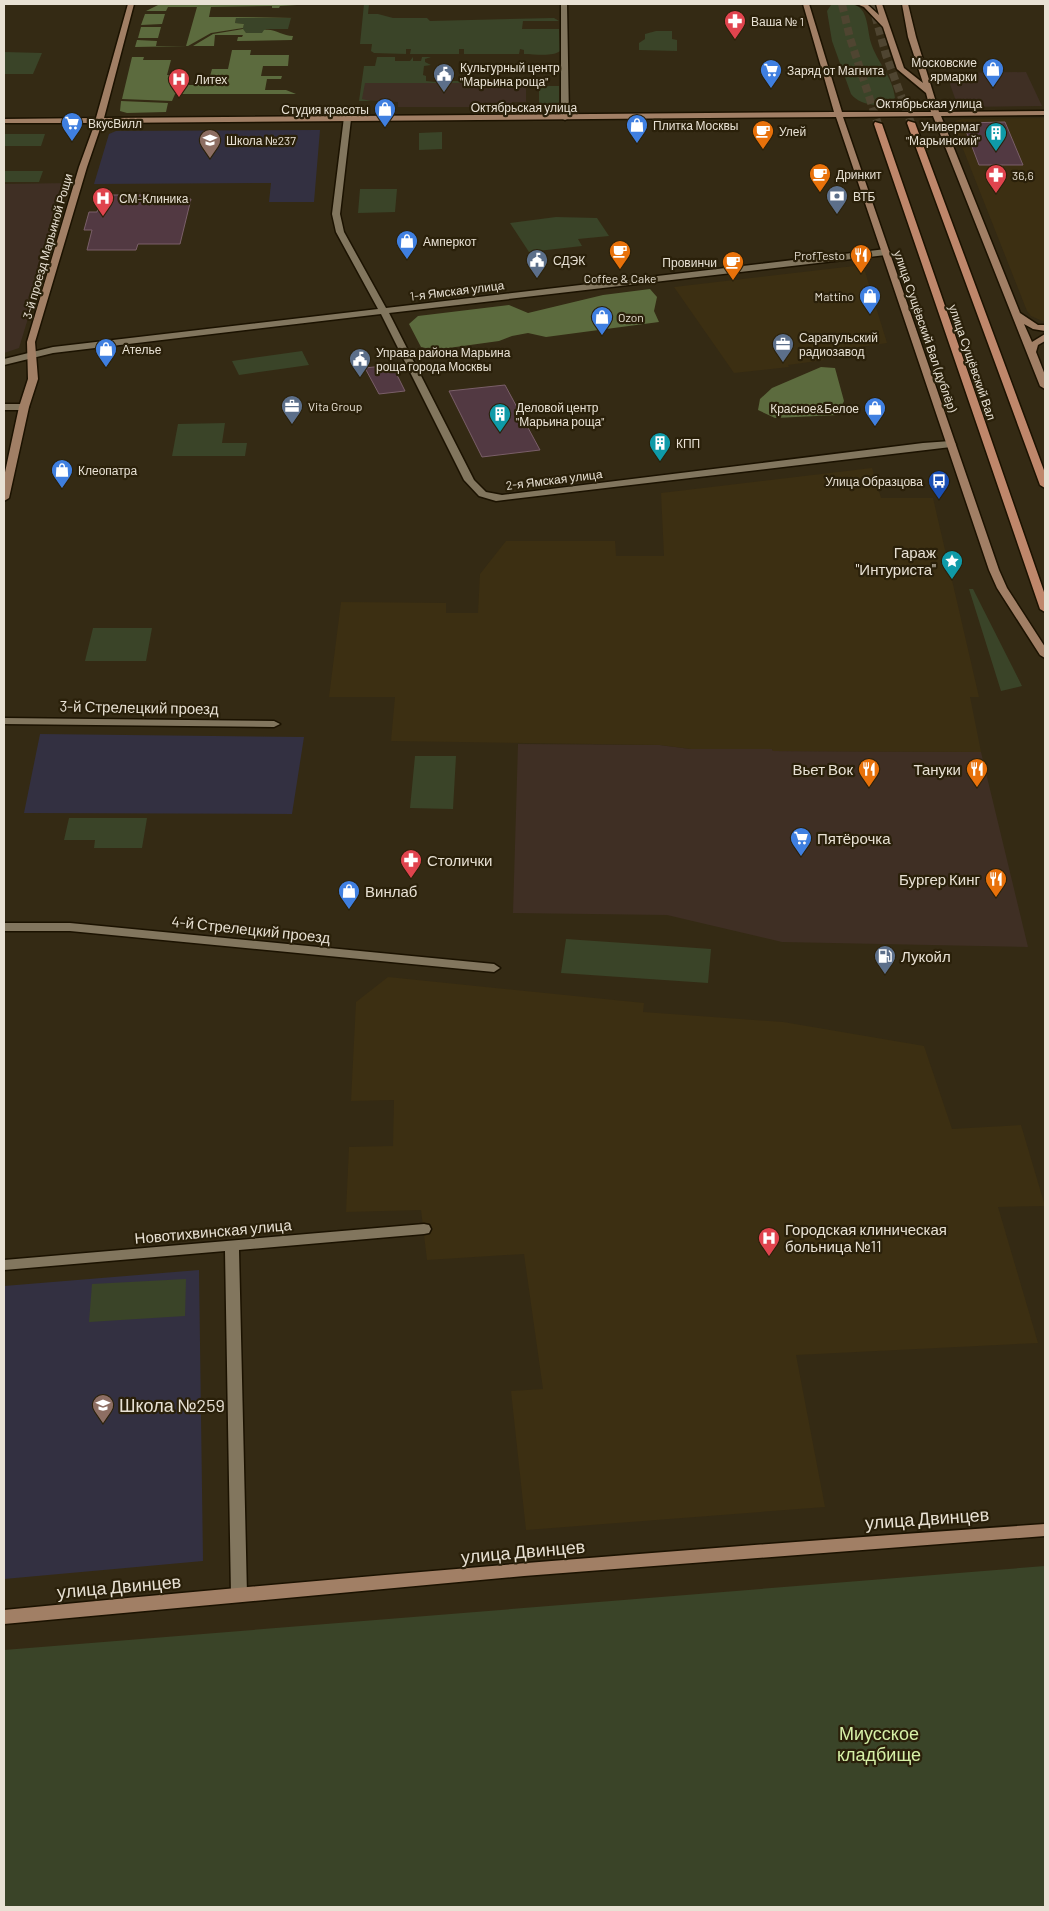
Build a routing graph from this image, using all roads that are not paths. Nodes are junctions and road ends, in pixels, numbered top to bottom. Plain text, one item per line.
1 (130, 4) edge
2 (564, 4) edge
3 (860, 4) edge
4 (879, 4) edge
5 (905, 4) edge
6 (809, 5) edge
7 (887, 27) junction
8 (928, 91) junction
9 (1045, 113) edge
10 (936, 114) junction
11 (839, 115) junction
12 (566, 118) junction
13 (346, 119) junction
14 (4, 121) edge
15 (99, 121) junction
16 (911, 123) tunnel mouth
17 (878, 124) tunnel mouth
18 (886, 252) junction
19 (384, 311) junction
20 (1017, 315) junction
21 (1045, 328) edge
22 (1045, 337) edge
23 (1032, 351) junction
24 (32, 354) junction
25 (4, 362) edge
26 (1045, 386) edge
27 (4, 406) edge
28 (24, 406) junction
29 (951, 444) junction
30 (1045, 485) edge
31 (4, 498) edge
32 (1045, 609) edge
33 (1045, 655) edge
34 (4, 722) edge
35 (274, 724) dead end
36 (4, 927) edge
37 (494, 968) dead end
38 (424, 1230) dead end
39 (232, 1246) junction
40 (4, 1264) edge
41 (1045, 1530) edge
42 (239, 1595) junction
43 (4, 1617) edge

1 - 15 street, 3-й проезд Марьиной Рощи
2 - 12 street
3 - 7 street
4 - 7 street
5 - 8 street
6 - 11 street, улица Сущёвский Вал (дублёр)
7 - 8 street
8 - 10 street
9 - 10 street, Октябрьская улица
10 - 11 street, Октябрьская улица
10 - 20 street
11 - 12 street, Октябрьская улица
11 - 18 street, улица Сущёвский Вал (дублёр)
12 - 13 street, Октябрьская улица
13 - 15 street, Октябрьская улица
13 - 19 street, 2-я Ямская улица
14 - 15 street, Октябрьская улица
15 - 24 street, 3-й проезд Марьиной Рощи
16 - 30 main road, улица Сущёвский Вал
17 - 32 main road, улица Сущёвский Вал
18 - 19 street, 1-я Ямская улица
18 - 29 street, улица Сущёвский Вал (дублёр)
19 - 24 street, 1-я Ямская улица
19 - 29 street, 2-я Ямская улица
20 - 21 street
20 - 23 street
22 - 23 street
23 - 26 street
24 - 25 street, 1-я Ямская улица
24 - 28 street, 3-й проезд Марьиной Рощи
27 - 28 street
28 - 31 street, 3-й проезд Марьиной Рощи
29 - 33 street, улица Сущёвский Вал (дублёр)
34 - 35 street, 3-й Стрелецкий проезд
36 - 37 street, 4-й Стрелецкий проезд
38 - 39 street, Новотихвинская улица
39 - 40 street, Новотихвинская улица
39 - 42 street
41 - 42 street, улица Двинцев
42 - 43 street, улица Двинцев

